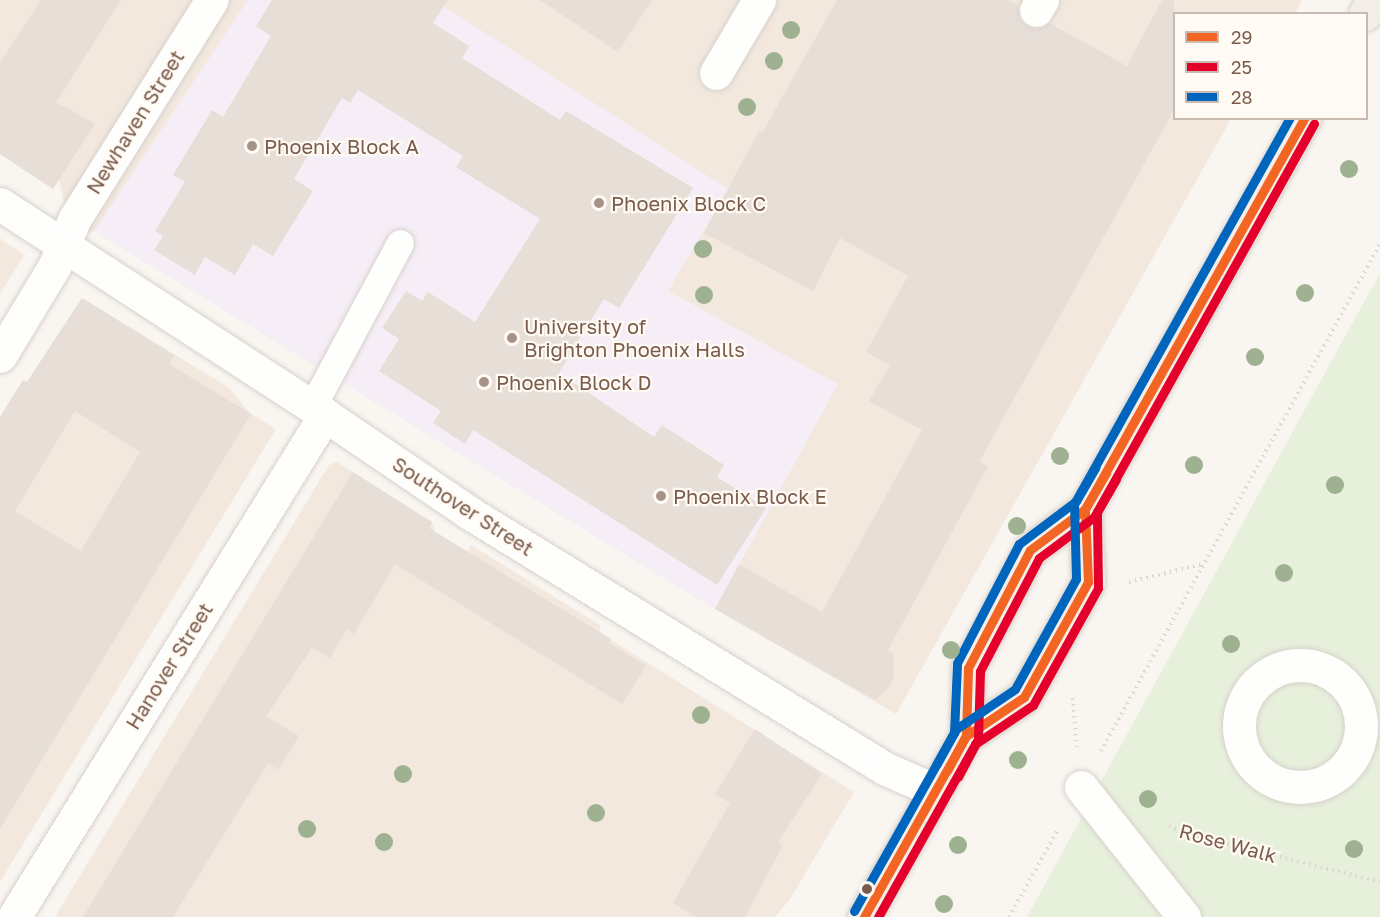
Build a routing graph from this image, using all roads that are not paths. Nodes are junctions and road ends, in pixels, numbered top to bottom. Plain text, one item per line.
1 (212, 0) edge
2 (759, 0) edge
3 (716, 73) dead end
4 (1303, 120) edge
5 (0, 204) edge
6 (400, 243) dead end
7 (62, 245) junction
8 (0, 356) edge
9 (318, 411) junction
10 (1086, 509) junction
11 (966, 736) junction
12 (1081, 787) road end
13 (936, 791) junction
14 (14, 917) edge
15 (864, 917) edge
16 (1184, 917) edge

1 - 7 street, Newhaven Street
2 - 3 street
4 - 10 main road
5 - 7 street, Southover Street
6 - 9 lane
7 - 8 street, Newhaven Street
7 - 9 street, Southover Street
9 - 13 street, Southover Street
9 - 14 street, Hanover Street
10 - 11 main road
10 - 11 main road
11 - 13 main road
12 - 16 street
13 - 15 main road

